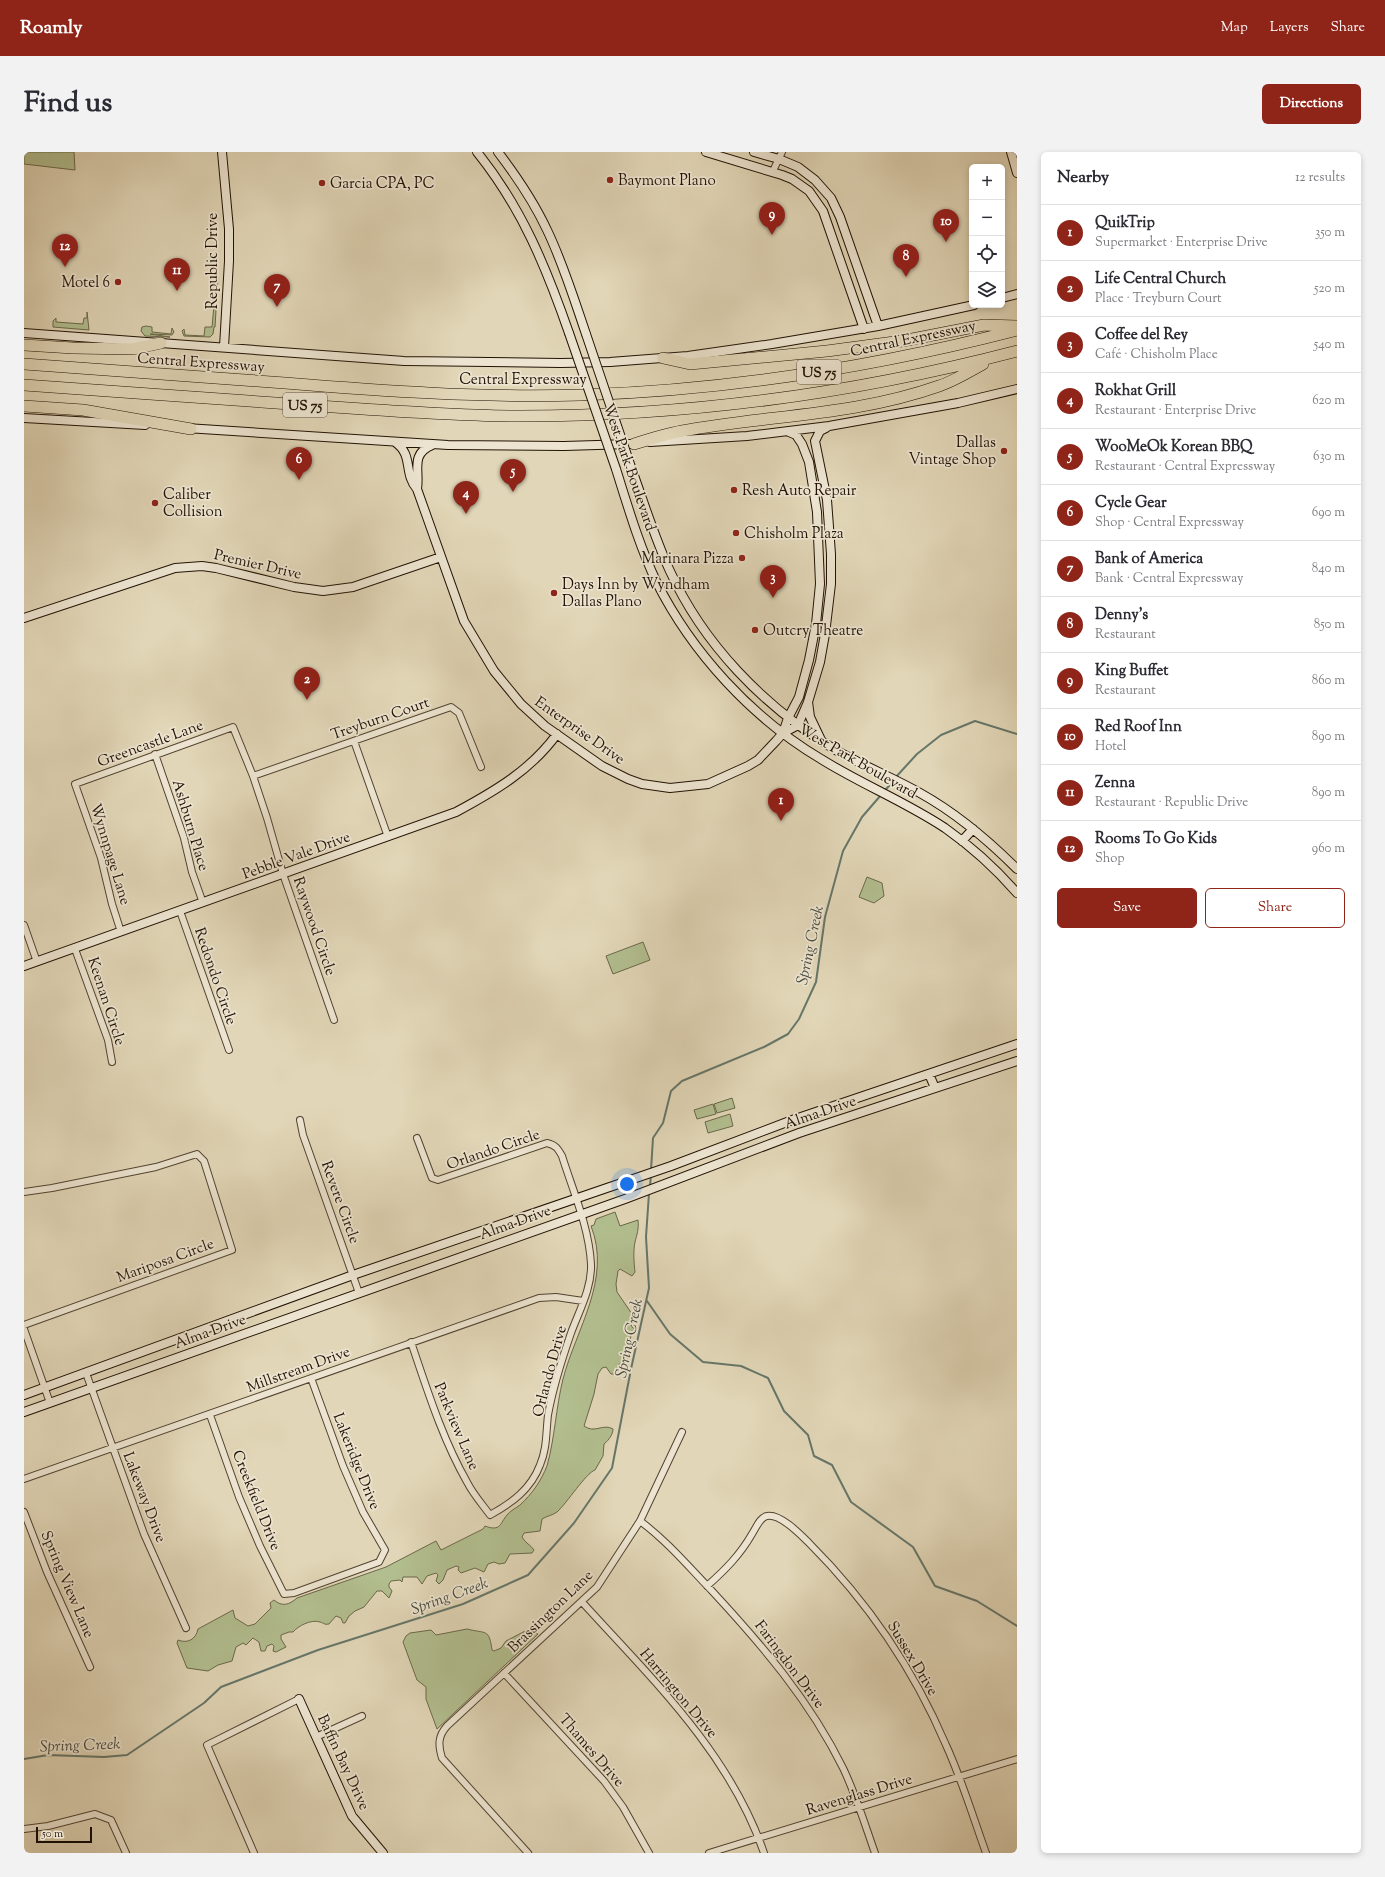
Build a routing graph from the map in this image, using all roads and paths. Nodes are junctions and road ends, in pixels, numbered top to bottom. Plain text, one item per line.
1 (222, 152) edge
2 (477, 152) edge
3 (498, 152) edge
4 (706, 152) edge
5 (754, 152) edge
6 (1011, 152) edge
7 (781, 156) edge
8 (773, 171) junction
9 (1017, 173) edge
10 (834, 204) junction
11 (823, 211) junction
12 (846, 234) junction
13 (834, 238) junction
14 (1017, 294) edge
15 (1005, 297) edge
16 (969, 306) edge
17 (878, 326) junction
18 (1017, 326) edge
19 (864, 329) junction
20 (1017, 330) edge
21 (24, 333) edge
22 (161, 343) junction
23 (24, 345) edge
24 (224, 347) junction
25 (1017, 351) edge
26 (999, 356) junction
27 (663, 358) junction
28 (24, 364) edge
29 (24, 385) edge
30 (1017, 389) edge
31 (24, 406) edge
32 (24, 418) edge
33 (829, 426) junction
34 (191, 429) junction
35 (788, 432) junction
36 (395, 442) junction
37 (434, 444) junction
38 (634, 444) junction
39 (417, 489) junction
40 (828, 511) junction
41 (817, 512) junction
42 (441, 557) junction
43 (24, 618) edge
44 (816, 624) junction
45 (826, 626) junction
46 (808, 702) junction
47 (788, 718) junction
48 (798, 725) junction
49 (233, 728) joint
50 (783, 733) junction
51 (557, 734) junction
52 (354, 741) junction
53 (822, 741) junction
54 (155, 754) junction
55 (481, 767) dead end
56 (253, 776) junction
57 (75, 784) joint
58 (973, 829) junction
59 (388, 837) junction
60 (962, 841) junction
61 (1017, 869) edge
62 (283, 874) junction
63 (1017, 893) edge
64 (203, 903) junction
65 (180, 911) junction
66 (24, 925) edge
67 (121, 932) junction
68 (75, 949) junction
69 (37, 962) junction
70 (24, 966) edge
71 (334, 1020) dead end
72 (1017, 1044) edge
73 (229, 1050) dead end
74 (112, 1062) dead end
75 (1017, 1062) edge
76 (929, 1074) junction
77 (935, 1088) junction
78 (300, 1120) dead end
79 (747, 1136) junction
80 (416, 1138) dead end
81 (753, 1150) junction
82 (24, 1192) edge
83 (575, 1198) junction
84 (581, 1214) junction
85 (353, 1275) junction
86 (359, 1293) junction
87 (583, 1302) junction
88 (24, 1325) edge
89 (24, 1329) edge
90 (411, 1342) junction
91 (86, 1372) junction
92 (311, 1378) junction
93 (44, 1388) junction
94 (91, 1389) junction
95 (24, 1395) edge
96 (50, 1404) junction
97 (24, 1412) edge
98 (210, 1415) junction
99 (682, 1432) dead end
100 (113, 1449) junction
101 (24, 1479) edge
102 (24, 1512) edge
103 (490, 1515) joint
104 (640, 1521) junction
105 (708, 1586) junction
106 (284, 1594) joint
107 (582, 1602) junction
108 (186, 1628) dead end
109 (90, 1667) dead end
110 (504, 1672) junction
111 (299, 1699) joint
112 (362, 1716) dead end
113 (316, 1737) junction
114 (1017, 1759) edge
115 (959, 1776) junction
116 (859, 1808) junction
117 (24, 1828) edge
118 (759, 1838) junction
119 (126, 1853) edge
120 (254, 1853) edge
121 (383, 1853) edge
122 (528, 1853) edge
123 (649, 1853) edge
124 (709, 1853) edge
125 (764, 1853) edge
126 (875, 1853) edge
127 (986, 1853) edge

1 - 24 main road, Republic Drive
2 - 50 main road, West Park Boulevard, bridge
3 - 47 main road, West Park Boulevard, bridge
4 - 8 main road
5 - 7 main road
6 - 9 main road
7 - 8 street
7 - 10 main road
8 - 11 main road
10 - 11 main road
10 - 12 main road
11 - 13 main road
12 - 13 main road
12 - 17 main road
13 - 19 main road
14 - 15 main road
16 - 17 main road, Central Expressway
17 - 19 main road, Central Expressway
18 - 27 highway
19 - 27 main road, Central Expressway
20 - 28 highway, Central Expressway / US 75
21 - 22 main road, Central Expressway
22 - 23 highway
22 - 24 main road, Central Expressway
24 - 27 main road, Central Expressway
25 - 26 highway, US 75
26 - 29 highway, US 75
26 - 38 highway
30 - 33 main road
31 - 34 highway
32 - 34 main road
33 - 35 main road
33 - 40 main road
34 - 36 main road
35 - 38 main road
35 - 41 main road, Enterprise Drive
36 - 37 main road
36 - 39 main road, Enterprise Drive
37 - 38 main road
37 - 39 main road, Enterprise Drive
39 - 42 main road, Enterprise Drive
40 - 41 main road
40 - 45 main road
41 - 44 main road, Enterprise Drive
42 - 43 main road, Premier Drive
42 - 51 main road, Enterprise Drive
44 - 45 main road
44 - 47 main road, Enterprise Drive
45 - 46 main road
46 - 48 main road
46 - 53 main road
47 - 48 main road, West Park Boulevard
47 - 50 main road, Enterprise Drive
48 - 50 main road
48 - 53 main road, West Park Boulevard
49 - 54 street, Greencastle Lane
49 - 56 street, Raywood Circle
50 - 51 main road, Enterprise Drive
50 - 60 main road, West Park Boulevard
51 - 59 main road, Pebble Vale Drive
52 - 55 street, Treyburn Court
52 - 56 street, Treyburn Court
52 - 59 street
53 - 58 main road, West Park Boulevard
54 - 57 street, Greencastle Lane
54 - 64 street, Ashburn Place
56 - 62 street, Raywood Circle
57 - 67 street, Wynnpage Lane
58 - 60 main road
58 - 61 main road, West Park Boulevard
59 - 62 main road, Pebble Vale Drive
60 - 63 main road, West Park Boulevard
62 - 64 main road, Pebble Vale Drive
62 - 71 street, Raywood Circle
64 - 65 main road, Pebble Vale Drive
65 - 67 main road, Pebble Vale Drive
65 - 73 street, Redondo Circle
66 - 69 street
67 - 68 main road, Pebble Vale Drive
68 - 69 main road, Pebble Vale Drive
68 - 74 street, Keenan Circle
69 - 70 main road, Pebble Vale Drive
72 - 76 main road, Alma Drive
75 - 77 main road, Alma Drive
76 - 77 main road
76 - 79 main road, Alma Drive
77 - 81 main road, Alma Drive
78 - 85 street, Revere Circle
79 - 81 main road
79 - 83 main road, Alma Drive
80 - 83 street, Orlando Circle
81 - 84 main road, Alma Drive
82 - 88 street, Mariposa Circle
83 - 84 street, Orlando Circle
83 - 85 main road, Alma Drive
84 - 86 main road, Alma Drive
84 - 87 street, Orlando Drive
85 - 86 street, Revere Circle
85 - 91 main road, Alma Drive
86 - 94 main road, Alma Drive
87 - 90 street, Millstream Drive
87 - 103 street, Orlando Drive
89 - 93 street
90 - 92 street, Millstream Drive
90 - 103 street, Parkview Lane
91 - 93 main road, Alma Drive
91 - 94 street, Lakeway Drive
92 - 98 street, Millstream Drive
92 - 106 street, Lakeridge Drive
93 - 95 main road, Alma Drive
93 - 96 street
94 - 96 main road, Alma Drive
94 - 100 street, Lakeway Drive
96 - 97 main road, Alma Drive
98 - 100 street, Millstream Drive
98 - 106 street, Creekfield Drive
99 - 104 street, Brassington Lane
100 - 101 street, Millstream Drive
100 - 108 street, Lakeway Drive
102 - 109 street, Spring View Lane
104 - 105 street, Faringdon Drive
104 - 107 street, Brassington Lane
105 - 115 street, Sussex Drive
105 - 116 street, Faringdon Drive
107 - 110 street, Brassington Lane
107 - 118 street, Harrington Drive
110 - 122 street, Brassington Lane
110 - 123 street, Thames Drive
111 - 113 main road, Baffin Bay Drive
111 - 120 street
112 - 113 street
113 - 121 main road, Baffin Bay Drive
114 - 115 street, Ravenglass Drive
115 - 116 street, Ravenglass Drive
115 - 127 street, Sussex Drive
116 - 118 street, Ravenglass Drive
116 - 126 street, Faringdon Drive
117 - 119 street
118 - 124 street, Ravenglass Drive
118 - 125 street, Harrington Drive

